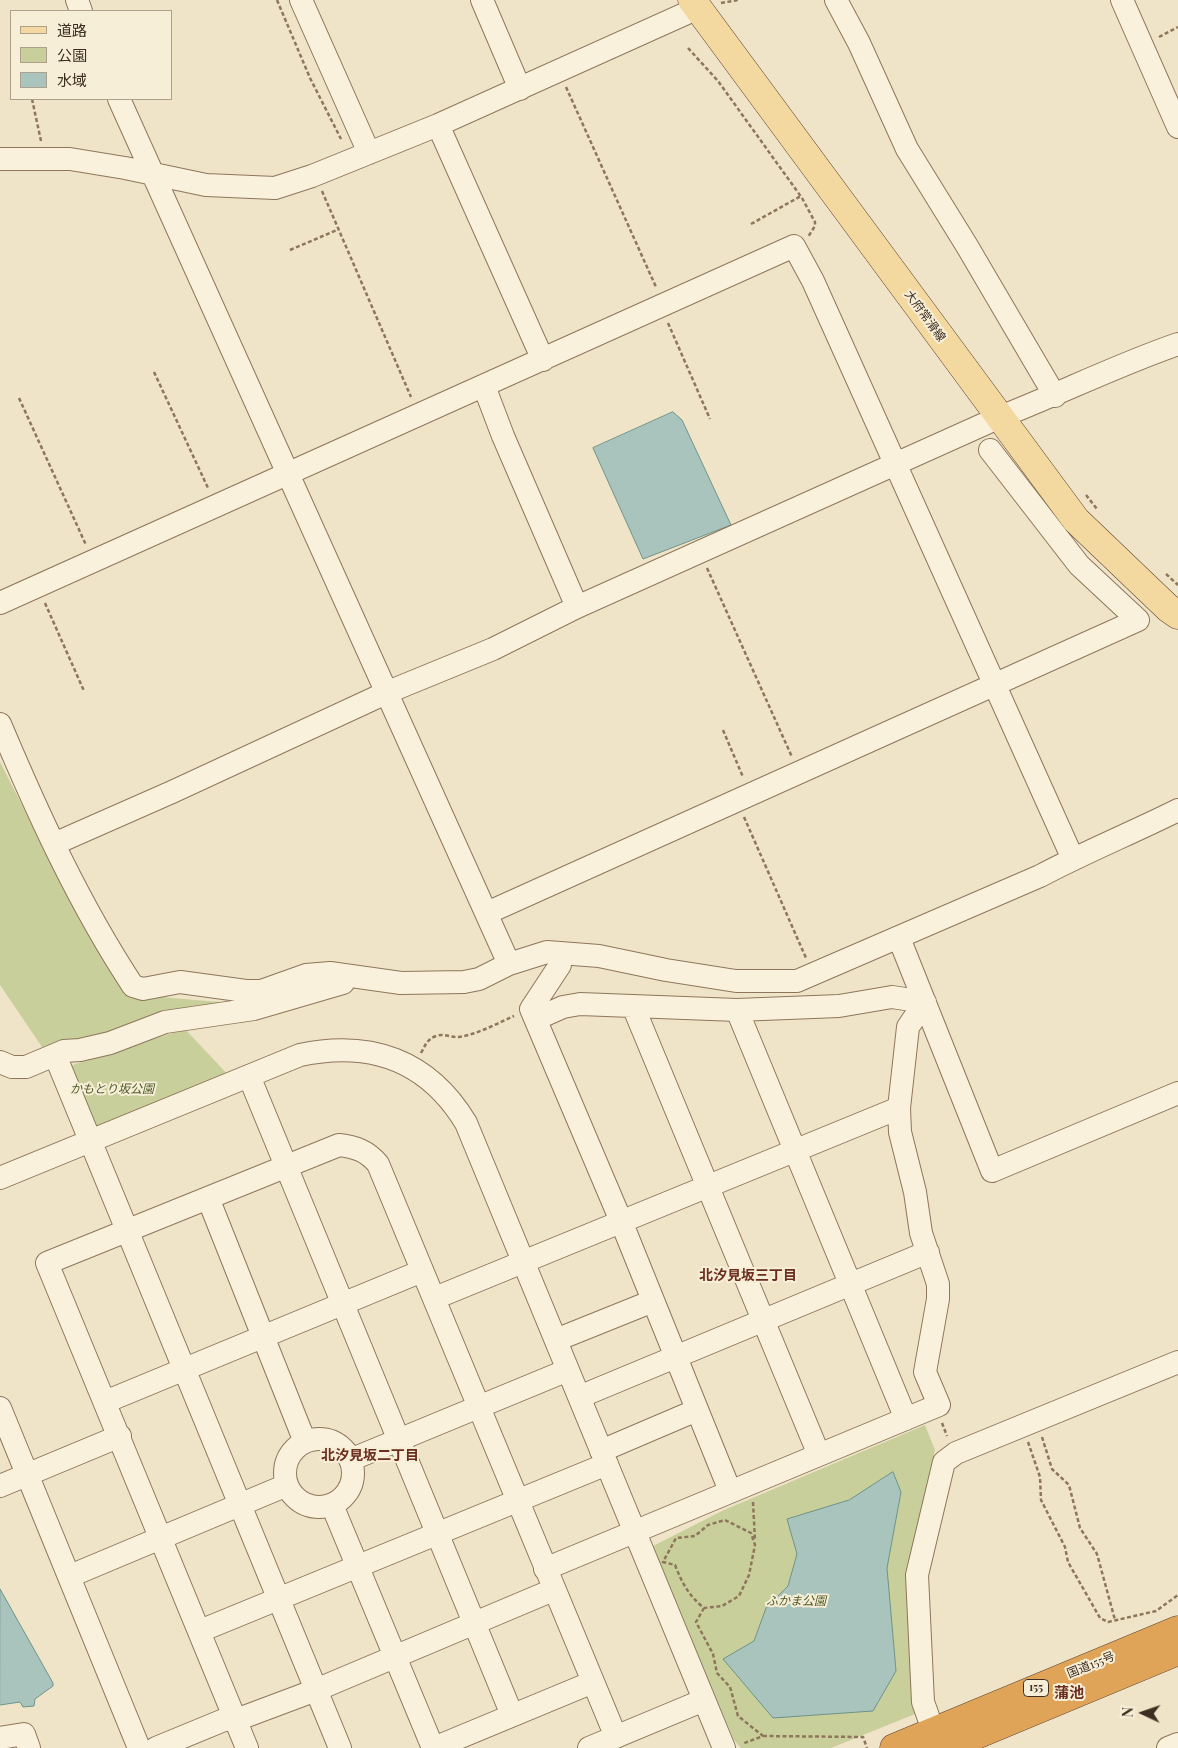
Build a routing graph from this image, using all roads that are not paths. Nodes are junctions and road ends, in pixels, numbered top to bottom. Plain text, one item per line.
1 (302, 0) edge
2 (482, 0) edge
3 (836, 0) edge
4 (1122, 0) edge
5 (702, 3) edge
6 (520, 90) junction
7 (119, 100) edge
8 (438, 125) junction
9 (1178, 127) edge
10 (360, 157) junction
11 (0, 159) edge
12 (154, 174) junction
13 (1178, 344) edge
14 (543, 360) junction
15 (484, 386) junction
16 (1055, 396) junction
17 (1000, 417) junction
18 (990, 450) dead end
19 (894, 465) junction
20 (289, 473) junction
21 (0, 603) edge
22 (576, 607) junction
23 (1178, 614) edge
24 (994, 685) junction
25 (388, 692) junction
26 (0, 724) edge
27 (1178, 810) edge
28 (54, 844) junction
29 (1073, 859) junction
30 (487, 913) junction
31 (899, 938) junction
32 (560, 953) junction
33 (509, 964) junction
34 (353, 978) junction
35 (925, 1002) junction
36 (633, 1006) junction
37 (737, 1010) junction
38 (534, 1014) junction
39 (55, 1055) junction
40 (0, 1062) edge
41 (250, 1076) junction
42 (1178, 1093) edge
43 (899, 1108) junction
44 (92, 1142) junction
45 (796, 1149) junction
46 (287, 1165) junction
47 (0, 1178) edge
48 (707, 1185) junction
49 (208, 1198) junction
50 (621, 1221) junction
51 (127, 1231) junction
52 (928, 1252) junction
53 (524, 1260) junction
54 (422, 1271) junction
55 (851, 1284) junction
56 (435, 1298) junction
57 (654, 1302) junction
58 (343, 1303) junction
59 (764, 1321) junction
60 (262, 1336) junction
61 (556, 1340) junction
62 (676, 1357) junction
63 (1178, 1362) edge
64 (184, 1368) junction
65 (568, 1370) junction
66 (579, 1397) junction
67 (105, 1402) junction
68 (478, 1407) junction
69 (0, 1408) edge
70 (697, 1410) junction
71 (906, 1419) junction
72 (120, 1436) junction
73 (399, 1441) junction
74 (305, 1442) junction
75 (819, 1455) junction
76 (604, 1458) junction
77 (350, 1460) junction
78 (26, 1474) junction
79 (287, 1485) junction
80 (0, 1486) edge
81 (739, 1487) junction
82 (517, 1501) junction
83 (240, 1505) junction
84 (332, 1505) junction
85 (634, 1531) junction
86 (438, 1534) junction
87 (162, 1538) junction
88 (358, 1566) junction
89 (545, 1568) junction
90 (70, 1576) junction
91 (553, 1590) junction
92 (279, 1599) junction
93 (474, 1622) junction
94 (1178, 1630) edge
95 (200, 1631) junction
96 (1178, 1651) edge
97 (395, 1657) junction
98 (593, 1682) junction
99 (316, 1690) junction
100 (704, 1700) junction
101 (512, 1715) junction
102 (236, 1720) junction
103 (616, 1737) junction
104 (0, 1738) edge
105 (939, 1739) edge
106 (1178, 1744) edge
107 (732, 1747) edge
108 (29, 1748) edge
109 (139, 1748) edge
110 (156, 1748) edge
111 (247, 1748) edge
112 (340, 1748) edge
113 (433, 1748) edge
114 (589, 1748) edge
115 (894, 1748) edge
116 (1168, 1748) edge

1 - 10 street
2 - 6 street
3 - 16 street
4 - 9 street
5 - 6 street
5 - 17 main road, 大府常滑線
6 - 8 street
7 - 12 street
8 - 10 street
8 - 14 street
10 - 12 street
11 - 12 street
12 - 20 street
13 - 16 street
14 - 15 street
14 - 19 street
15 - 20 street
15 - 22 street
16 - 17 street
17 - 19 street
17 - 23 main road, 大府常滑線
18 - 24 street
19 - 22 street
19 - 24 street
20 - 21 street
20 - 25 street
22 - 25 street
24 - 29 street
24 - 30 street
25 - 28 street
25 - 30 street
26 - 28 street
27 - 29 street
28 - 34 street
29 - 31 street
30 - 33 street
31 - 32 street
31 - 35 street
32 - 33 street
32 - 38 street
33 - 34 street
34 - 39 street
35 - 37 street
35 - 42 street
35 - 43 street
36 - 37 street
36 - 38 street
36 - 48 street
37 - 45 street
38 - 50 street
39 - 40 street
39 - 44 street
41 - 44 street
41 - 46 street
41 - 53 street
43 - 45 street
43 - 52 street
44 - 47 street
44 - 51 street
45 - 48 street
45 - 55 street
46 - 49 street
46 - 54 street
46 - 58 street
48 - 50 street
48 - 59 street
49 - 51 street
49 - 60 street
50 - 53 street
50 - 57 street
51 - 64 street
51 - 67 street
52 - 55 street
52 - 71 street
53 - 56 street
53 - 61 street
54 - 56 street
54 - 58 street
55 - 59 street
55 - 71 street
56 - 68 street
57 - 61 street
57 - 62 street
58 - 60 street
58 - 73 street
59 - 62 street
59 - 75 street
60 - 64 street
60 - 74 street
61 - 65 street
62 - 66 street
62 - 70 street
63 - 105 street
64 - 67 street
64 - 83 street
65 - 66 street
65 - 68 street
66 - 76 street
67 - 72 street
68 - 73 street
68 - 82 street
69 - 78 street
70 - 76 street
70 - 81 street
71 - 75 street
72 - 78 street
72 - 87 street
73 - 77 street
73 - 86 street
74 - 77 street
74 - 79 street
75 - 81 street
76 - 82 street
76 - 85 street
77 - 84 street
78 - 80 street
78 - 90 street
79 - 83 street
79 - 84 street
81 - 85 street
82 - 86 street
82 - 89 street
83 - 87 street
83 - 92 street
84 - 88 street
85 - 89 street
85 - 100 street
86 - 88 street
86 - 93 street
87 - 90 street
87 - 95 street
88 - 92 street
88 - 97 street
89 - 91 street
90 - 109 street
91 - 93 street
91 - 98 street
92 - 95 street
92 - 99 street
93 - 97 street
93 - 101 street
94 - 105 highway, 国道155号 / 155
95 - 102 street
96 - 105 highway, 国道155号 / 155
97 - 99 street
97 - 113 street
98 - 101 street
98 - 103 street
99 - 102 street
99 - 112 street
100 - 103 street
100 - 107 street
101 - 113 street
102 - 110 street
102 - 111 street
103 - 114 street
104 - 108 street
105 - 115 highway, 国道155号 / 155
106 - 116 street

